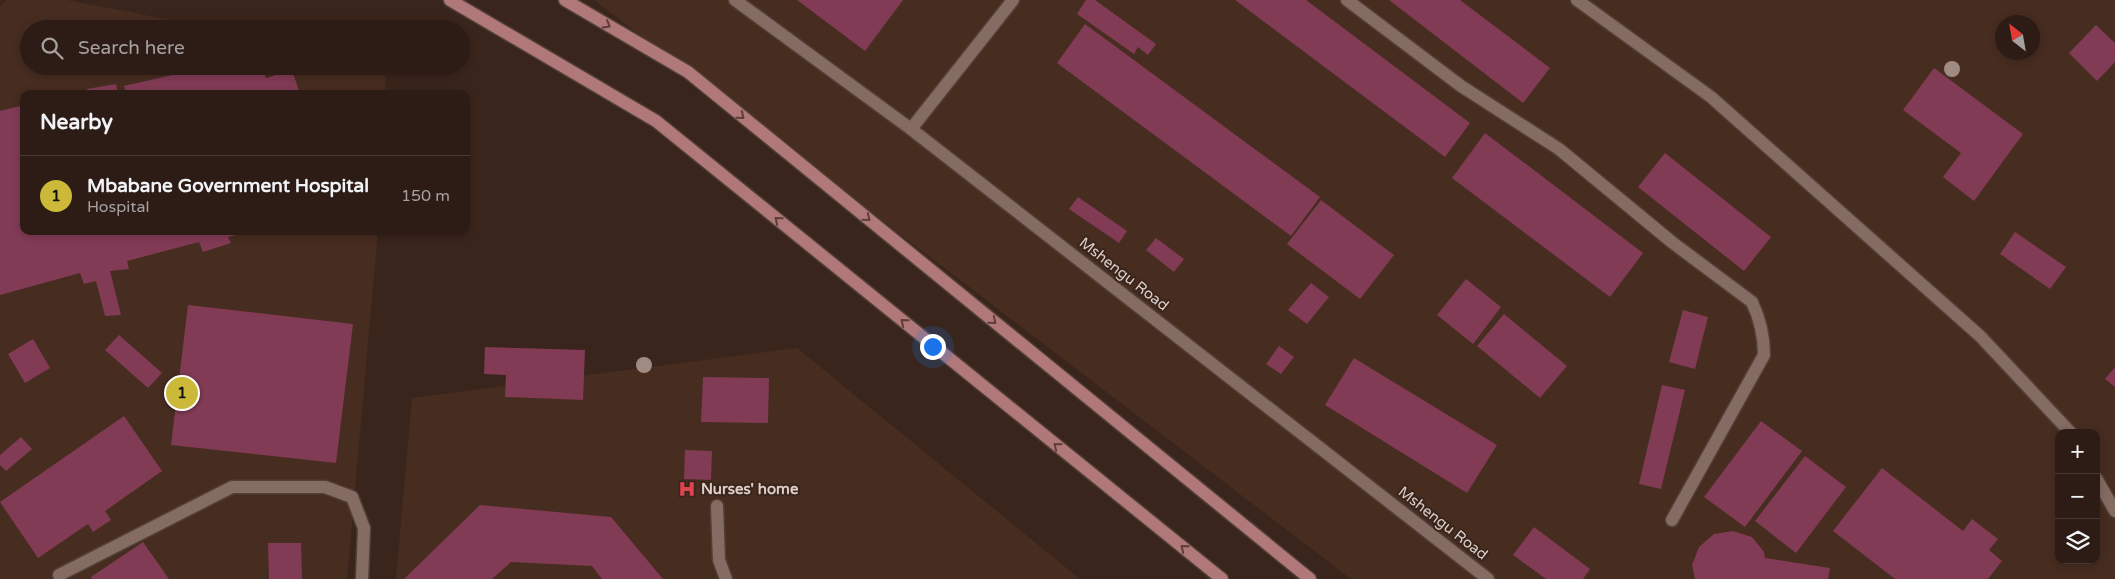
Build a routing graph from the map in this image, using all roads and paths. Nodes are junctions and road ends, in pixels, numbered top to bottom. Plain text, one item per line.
1 (450, 0) edge
2 (565, 0) edge
3 (735, 0) edge
4 (1013, 0) edge
5 (1347, 0) edge
6 (1577, 0) edge
7 (911, 129) junction
8 (2067, 429) edge
9 (2100, 485) edge
10 (717, 506) dead end
11 (2115, 511) edge
12 (1672, 520) dead end
13 (59, 576) dead end
14 (362, 579) edge
15 (726, 579) edge
16 (1222, 579) edge
17 (1310, 579) edge
18 (1488, 579) edge

16 -> 1 main road
2 -> 17 main road
3 - 7 street, Mshengu Road
4 - 7 street
5 - 12 street
6 - 8 street
7 - 18 street, Mshengu Road
9 - 11 street
10 - 15 street
13 - 14 street

